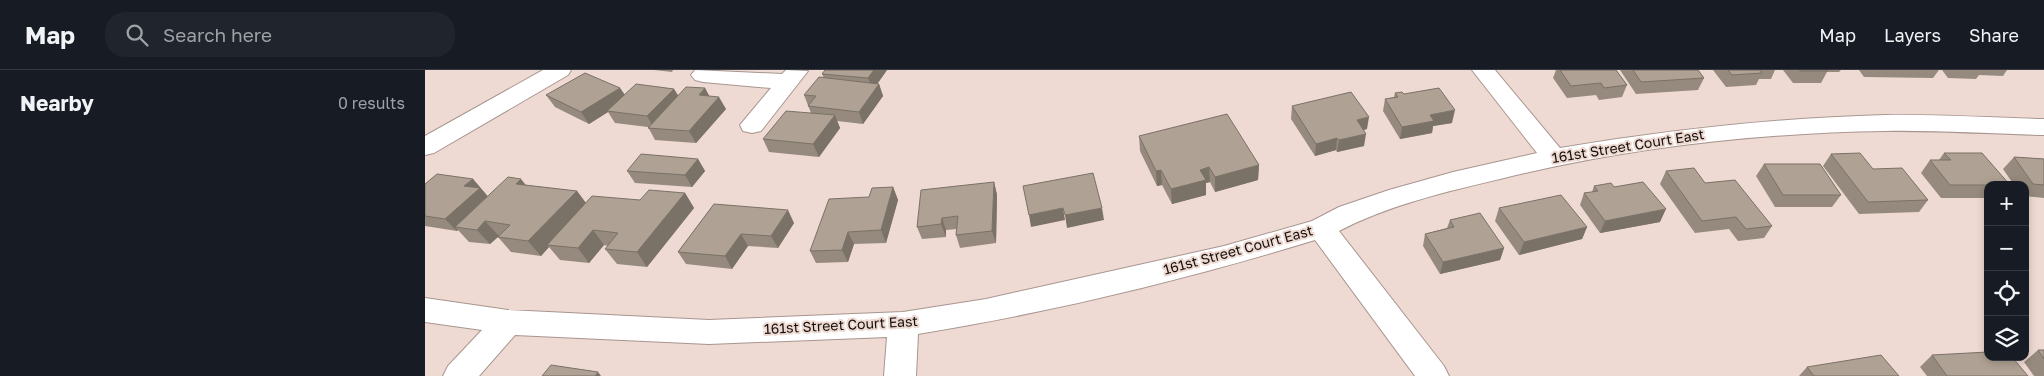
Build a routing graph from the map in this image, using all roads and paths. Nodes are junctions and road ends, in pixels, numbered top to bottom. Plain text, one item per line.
1 (1483, 70) edge
2 (546, 72) edge
3 (703, 75) dead end
4 (793, 76) edge
5 (752, 125) dead end
6 (2044, 127) edge
7 (425, 147) edge
8 (1554, 157) junction
9 (1321, 228) junction
10 (425, 310) edge
11 (508, 322) junction
12 (903, 324) junction
13 (459, 376) edge
14 (900, 376) edge
15 (1433, 376) edge

1 - 8 street
2 - 7 street
3 - 4 street
4 - 5 street
6 - 8 street, 161st Street Court East
8 - 9 street, 161st Street Court East
9 - 12 street, 161st Street Court East
9 - 15 street
10 - 11 street, 161st Street Court East
11 - 12 street, 161st Street Court East
11 - 13 street
12 - 14 street

